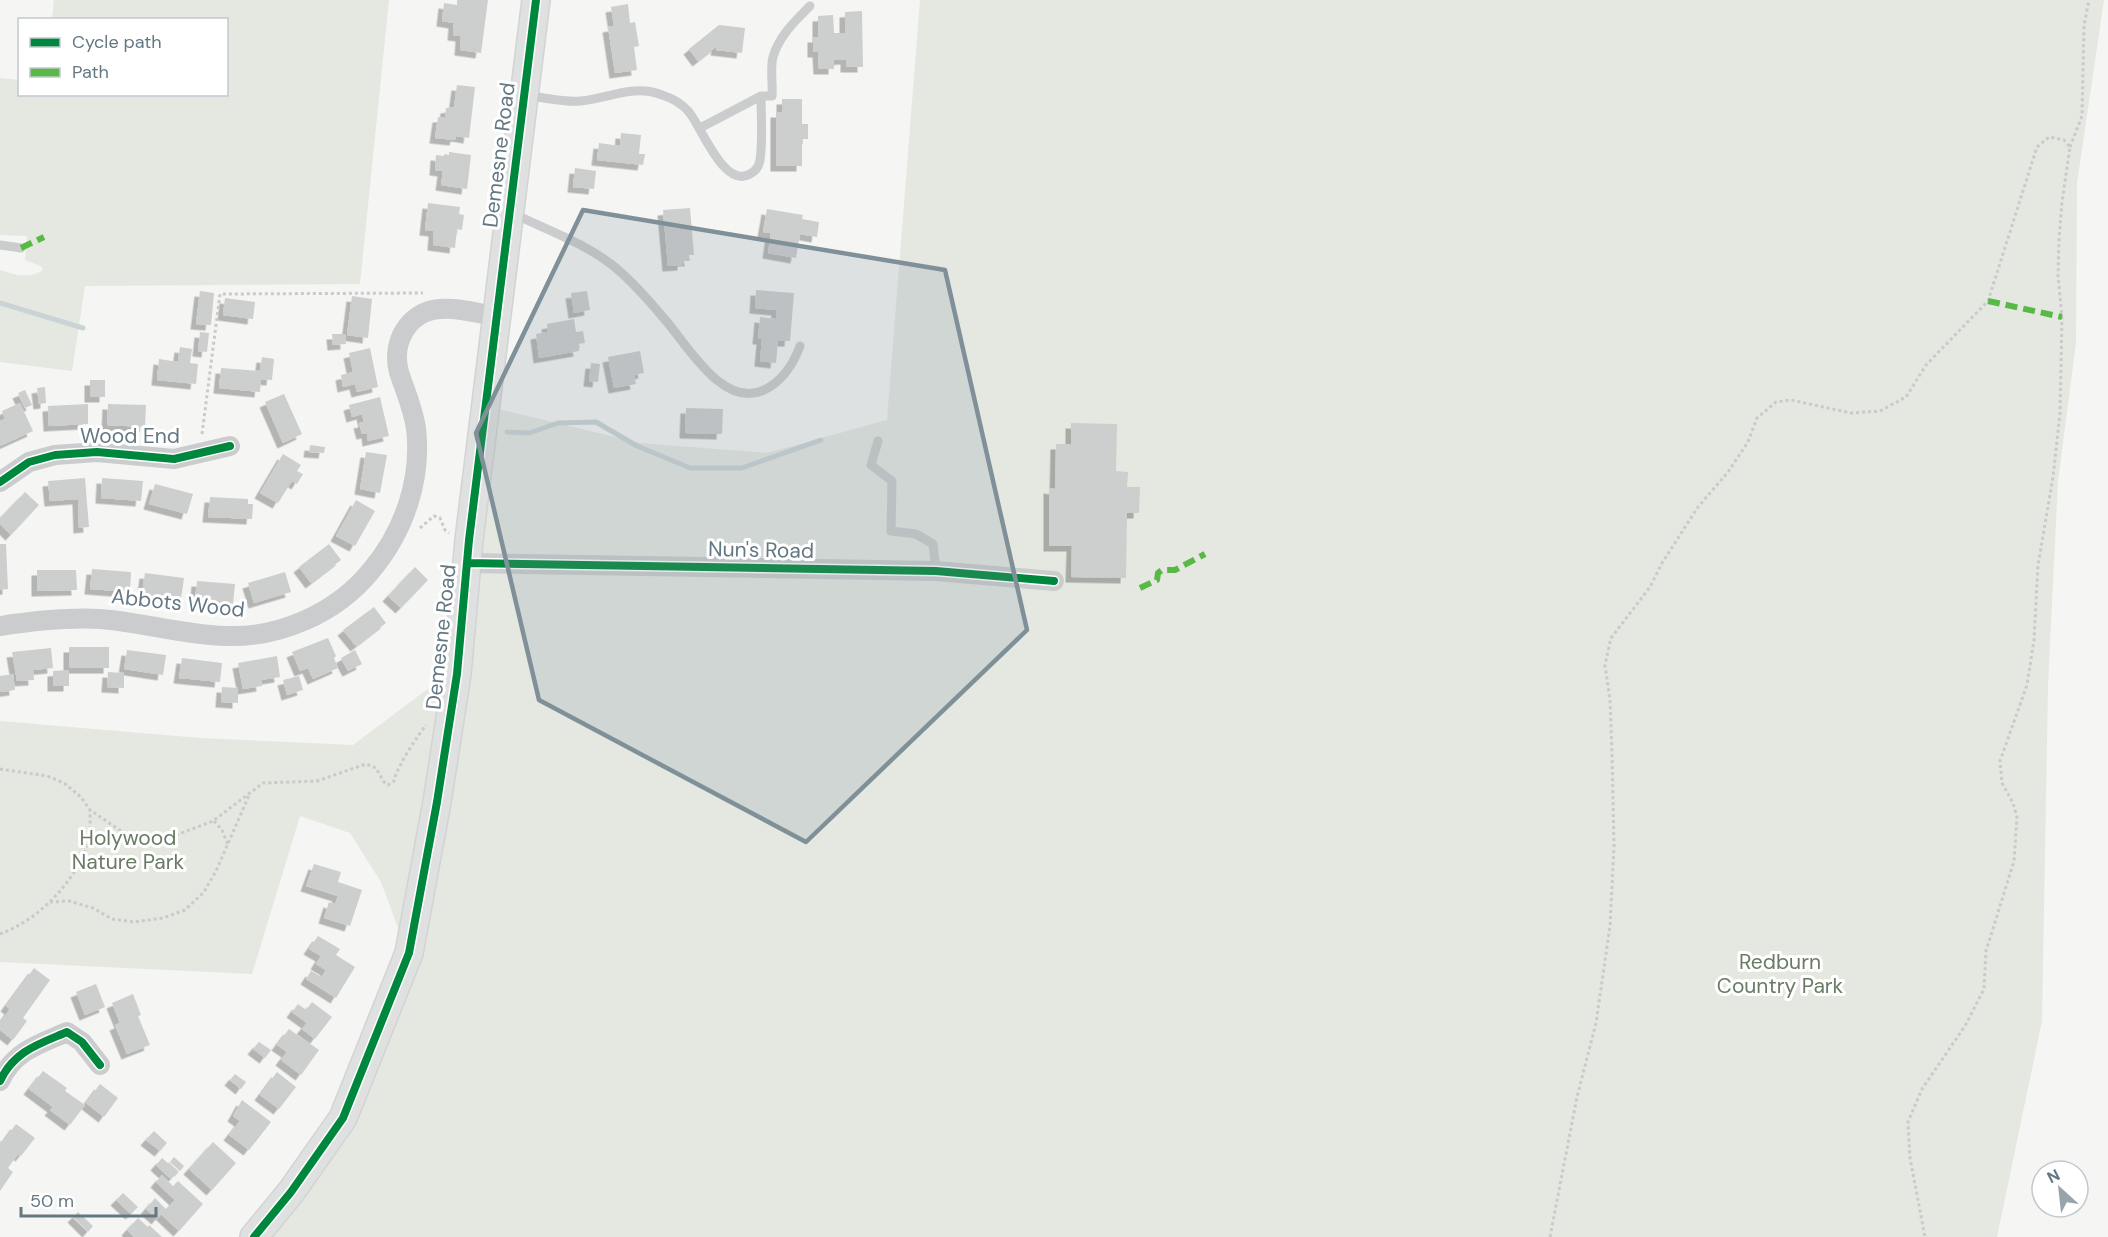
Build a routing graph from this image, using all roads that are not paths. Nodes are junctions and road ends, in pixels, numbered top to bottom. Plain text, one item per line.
1 (536, 0) edge
2 (810, 6) dead end
3 (525, 95) junction
4 (761, 96) junction
5 (700, 128) junction
6 (510, 212) junction
7 (0, 245) edge
8 (21, 248) dead end
9 (498, 316) junction
10 (800, 346) dead end
11 (878, 441) dead end
12 (230, 446) dead end
13 (0, 482) edge
14 (468, 552) junction
15 (936, 571) junction
16 (1054, 581) dead end
17 (0, 626) edge
18 (100, 1065) dead end
19 (2, 1070) edge
20 (254, 1237) edge

1 - 3 street, Demesne Road
2 - 4 lane
3 - 5 lane
3 - 6 street, Demesne Road
4 - 5 lane
4 - 5 lane
6 - 9 street, Demesne Road
6 - 10 lane
7 - 8 lane
9 - 14 street, Demesne Road
9 - 17 street, Abbots Wood
11 - 15 lane
12 - 13 street, Wood End
14 - 15 street, Nun's Road
14 - 20 street, Demesne Road
15 - 16 street, Nun's Road
18 - 19 street

